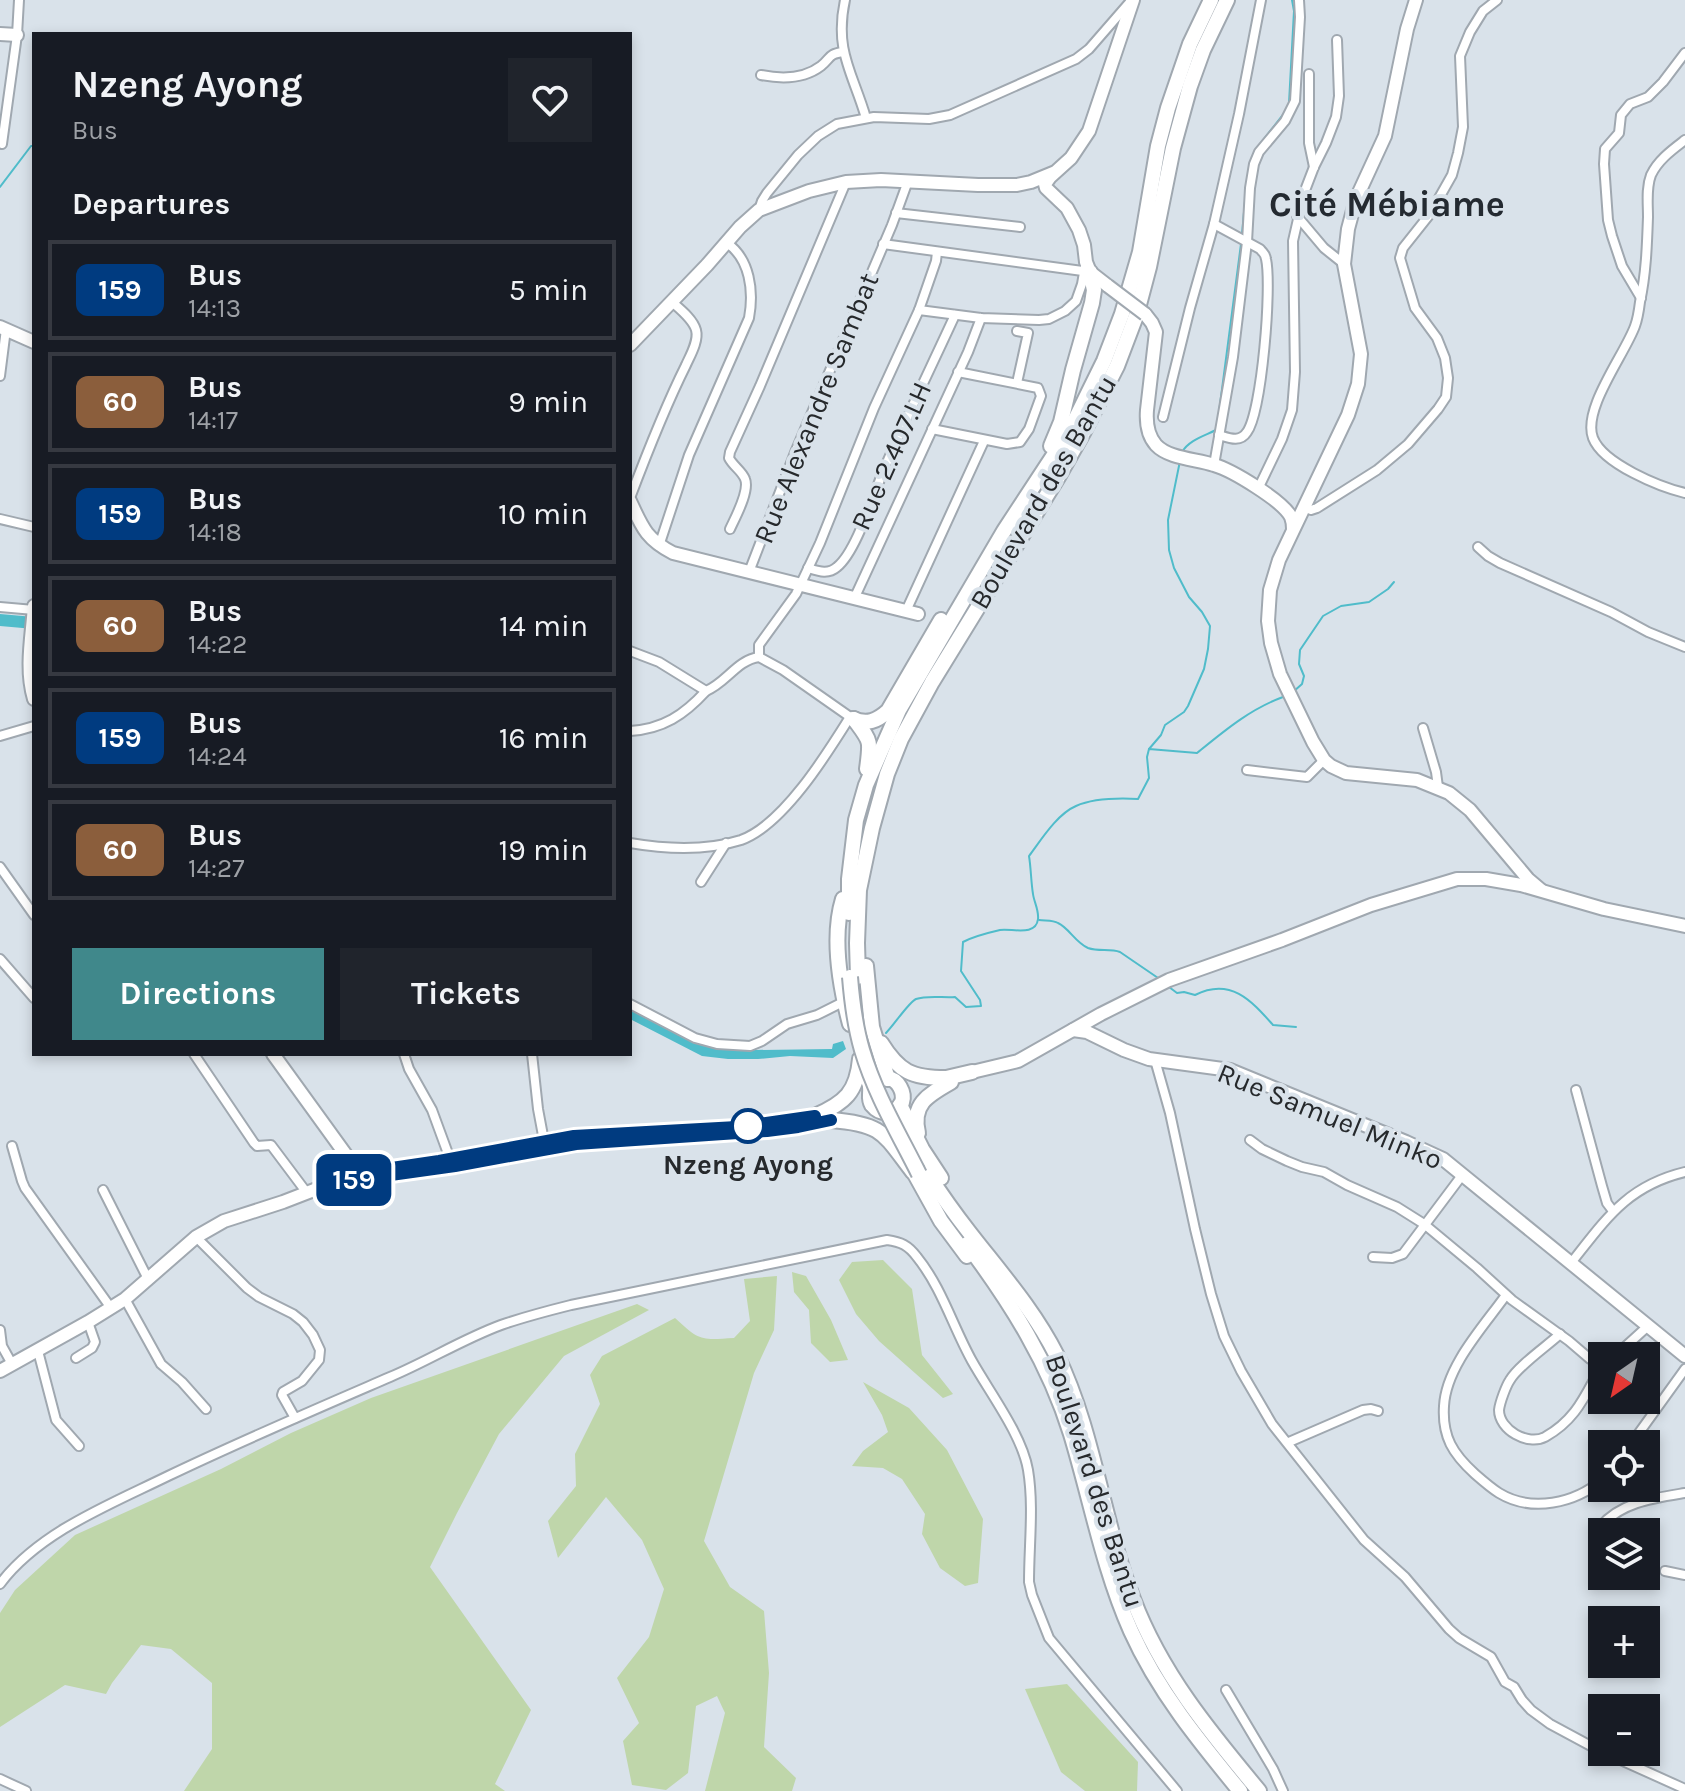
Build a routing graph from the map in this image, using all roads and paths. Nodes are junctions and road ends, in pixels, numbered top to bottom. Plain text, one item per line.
1 (19, 0) edge
2 (845, 0) edge
3 (1133, 0) edge
4 (1211, 0) edge
5 (1227, 0) edge
6 (1261, 0) edge
7 (1299, 0) edge
8 (1416, 0) edge
9 (1497, 0) edge
10 (0, 34) edge
11 (17, 35) junction
12 (1337, 40) dead end
13 (843, 52) junction
14 (1685, 53) edge
15 (1309, 74) dead end
16 (761, 75) dead end
17 (866, 118) junction
18 (1685, 140) edge
19 (2, 144) dead end
20 (1314, 167) junction
21 (1053, 173) junction
22 (908, 181) junction
23 (846, 182) junction
24 (1026, 184) junction
25 (1053, 195) junction
26 (759, 210) junction
27 (896, 213) junction
28 (1297, 216) junction
29 (1214, 224) junction
30 (1020, 227) dead end
31 (1247, 242) junction
32 (727, 243) junction
33 (883, 244) junction
34 (937, 252) junction
35 (1344, 264) junction
36 (1087, 269) junction
37 (1108, 286) junction
38 (1094, 296) junction
39 (1641, 298) junction
40 (672, 302) junction
41 (919, 310) junction
42 (955, 315) junction
43 (981, 318) junction
44 (3, 328) edge
45 (1017, 331) dead end
46 (32, 341) edge
47 (632, 343) edge
48 (958, 372) junction
49 (0, 376) edge
50 (1017, 383) junction
51 (1163, 417) dead end
52 (932, 429) junction
53 (1219, 435) junction
54 (984, 441) junction
55 (1214, 465) junction
56 (1258, 489) junction
57 (1031, 490) junction
58 (1685, 493) edge
59 (632, 494) edge
60 (1276, 501) junction
61 (632, 503) edge
62 (1304, 504) junction
63 (0, 519) edge
64 (32, 527) edge
65 (730, 529) dead end
66 (1293, 529) junction
67 (659, 546) junction
68 (1478, 547) dead end
69 (808, 568) junction
70 (749, 572) junction
71 (978, 575) junction
72 (800, 586) junction
73 (854, 599) junction
74 (0, 607) edge
75 (32, 610) edge
76 (912, 612) joint
77 (32, 631) edge
78 (1685, 647) edge
79 (632, 652) edge
80 (759, 657) junction
81 (32, 672) edge
82 (706, 691) junction
83 (852, 718) junction
84 (32, 727) edge
85 (1423, 728) dead end
86 (632, 731) edge
87 (0, 736) edge
88 (1324, 760) junction
89 (1247, 770) dead end
90 (866, 785) junction
91 (1438, 787) junction
92 (632, 843) edge
93 (726, 843) junction
94 (866, 853) junction
95 (0, 867) edge
96 (1519, 867) junction
97 (849, 879) junction
98 (701, 882) dead end
99 (1507, 882) junction
100 (1541, 890) junction
101 (32, 912) edge
102 (1685, 926) edge
103 (0, 959) edge
104 (854, 977) junction
105 (32, 996) edge
106 (845, 1001) junction
107 (632, 1005) edge
108 (1101, 1014) junction
109 (872, 1030) junction
110 (1073, 1030) junction
111 (1103, 1040) junction
112 (195, 1056) edge
113 (274, 1056) edge
114 (405, 1056) edge
115 (532, 1056) edge
116 (860, 1059) junction
117 (1155, 1060) junction
118 (972, 1072) joint
119 (948, 1080) junction
120 (893, 1081) junction
121 (1577, 1094) dead end
122 (874, 1101) junction
123 (902, 1102) junction
124 (815, 1116) junction
125 (831, 1120) junction
126 (1250, 1140) dead end
127 (544, 1141) junction
128 (12, 1146) dead end
129 (922, 1149) junction
130 (450, 1159) junction
131 (1685, 1172) edge
132 (1463, 1174) junction
133 (921, 1175) junction
134 (357, 1177) junction
135 (103, 1190) dead end
136 (307, 1193) junction
137 (1613, 1211) junction
138 (1424, 1224) junction
139 (196, 1237) junction
140 (1373, 1257) dead end
141 (1571, 1263) junction
142 (148, 1279) junction
143 (1506, 1295) junction
144 (125, 1299) junction
145 (111, 1308) junction
146 (88, 1322) junction
147 (1648, 1326) junction
148 (0, 1330) edge
149 (1560, 1334) junction
150 (1630, 1342) edge
151 (38, 1351) junction
152 (1685, 1356) edge
153 (1588, 1357) edge
154 (76, 1358) dead end
155 (1050, 1359) junction
156 (6, 1367) edge
157 (1685, 1369) edge
158 (1588, 1392) edge
159 (206, 1409) dead end
160 (1378, 1411) dead end
161 (295, 1418) junction
162 (1641, 1430) edge
163 (1289, 1442) junction
164 (79, 1446) dead end
165 (1588, 1491) edge
166 (1685, 1493) edge
167 (1610, 1518) edge
168 (1665, 1571) dead end
169 (1685, 1575) edge
170 (0, 1584) edge
171 (1226, 1690) dead end
172 (1588, 1744) edge
173 (1633, 1766) edge
174 (0, 1779) edge
175 (1685, 1789) edge
176 (26, 1791) edge
177 (1177, 1791) edge
178 (1240, 1791) edge
179 (1259, 1791) edge
180 (1283, 1791) edge

1 - 11 street
2 - 13 street
3 - 17 street
3 - 21 street
4 - 57 highway, Boulevard des Bantu
5 - 94 highway, Boulevard des Bantu
6 - 29 street
7 - 31 street
8 - 35 street
9 - 62 street
10 - 11 street
11 - 19 street
12 - 20 street
13 - 16 street
13 - 17 street
14 - 39 street
15 - 20 street
17 - 26 street
18 - 39 street
20 - 28 street
21 - 24 street
21 - 25 street
22 - 23 street
22 - 24 street
22 - 27 street, Rue Alexandre Sambat
23 - 26 street
23 - 65 street
24 - 25 street
25 - 36 street
26 - 32 street
27 - 30 street
27 - 33 street, Rue Alexandre Sambat
28 - 35 street
28 - 56 street
29 - 31 street
29 - 51 street
31 - 53 street
31 - 53 street
32 - 40 street
32 - 67 street
33 - 34 street
33 - 70 street, Rue Alexandre Sambat
34 - 36 street
34 - 41 street
35 - 62 street
36 - 37 street
36 - 38 highway
36 - 43 street
37 - 38 highway
37 - 55 street, bridge
38 - 57 highway
39 - 58 street
40 - 47 street
40 - 59 street
41 - 42 street
41 - 69 street
42 - 43 street
42 - 69 street, Rue 2.407.LH
43 - 48 street
44 - 46 street
44 - 49 street
45 - 50 street
48 - 50 street
48 - 52 street
50 - 54 street
52 - 54 street
52 - 73 street
53 - 55 street
54 - 76 street
55 - 56 street
56 - 60 street
57 - 71 highway, Boulevard des Bantu
60 - 62 street
60 - 66 street
61 - 67 street
62 - 66 street
63 - 64 street
66 - 88 street
67 - 70 street
68 - 78 street
69 - 72 street
70 - 72 street
71 - 83 highway
71 - 90 highway, Boulevard des Bantu
72 - 73 street
72 - 80 street
73 - 76 street
74 - 75 street
77 - 81 street
79 - 82 street
80 - 82 street
80 - 83 street
82 - 86 street
83 - 90 highway
83 - 93 street
84 - 87 street
85 - 91 street
88 - 89 street
88 - 91 street
90 - 97 highway, Boulevard des Bantu
91 - 96 street
92 - 93 street
93 - 98 street
94 - 104 highway, Boulevard des Bantu
94 - 109 highway
95 - 101 street
96 - 99 street
96 - 100 street
97 - 104 highway, Boulevard des Bantu
97 - 106 highway
99 - 100 street
99 - 108 street
100 - 102 street
103 - 105 street
104 - 133 highway, bridge
106 - 107 street
106 - 116 highway
108 - 110 street
108 - 111 street
109 - 119 highway
109 - 120 highway
110 - 111 street, Rue Samuel Minko
110 - 118 street
111 - 117 street, Rue Samuel Minko
112 - 136 street
113 - 134 street
114 - 130 street
115 - 127 street
116 - 122 highway
116 - 124 highway
117 - 132 street, Rue Samuel Minko
117 - 163 street
118 - 119 highway
119 - 120 highway
119 - 123 highway
119 - 129 highway
120 - 122 highway
120 - 123 highway
121 - 137 street
122 - 123 highway
122 - 124 highway
122 - 125 highway
122 - 133 highway
123 - 129 highway
124 - 127 street
125 - 133 highway
125 - 134 street
126 - 138 street
127 - 130 street
128 - 145 street
129 - 155 highway
130 - 134 street
131 - 137 street
132 - 138 street
132 - 141 street, Rue Samuel Minko
133 - 155 highway, Boulevard des Bantu
134 - 136 street
135 - 142 street
136 - 139 street
137 - 141 street
138 - 140 street
138 - 143 street
139 - 142 street
139 - 161 street
141 - 147 street, Rue Samuel Minko
142 - 144 street
143 - 149 street
143 - 165 street
144 - 145 street
144 - 159 street
145 - 146 street
146 - 151 street
146 - 154 street
147 - 150 street
147 - 152 street, Rue Samuel Minko
148 - 156 street
149 - 153 street
149 - 158 street
151 - 156 street
151 - 164 street
155 - 178 highway, Boulevard des Bantu
155 - 179 highway, Boulevard des Bantu
157 - 162 street
160 - 163 street
161 - 170 street
161 - 177 street
163 - 172 street
166 - 167 street
168 - 169 street
171 - 180 street
173 - 175 street
174 - 176 street

